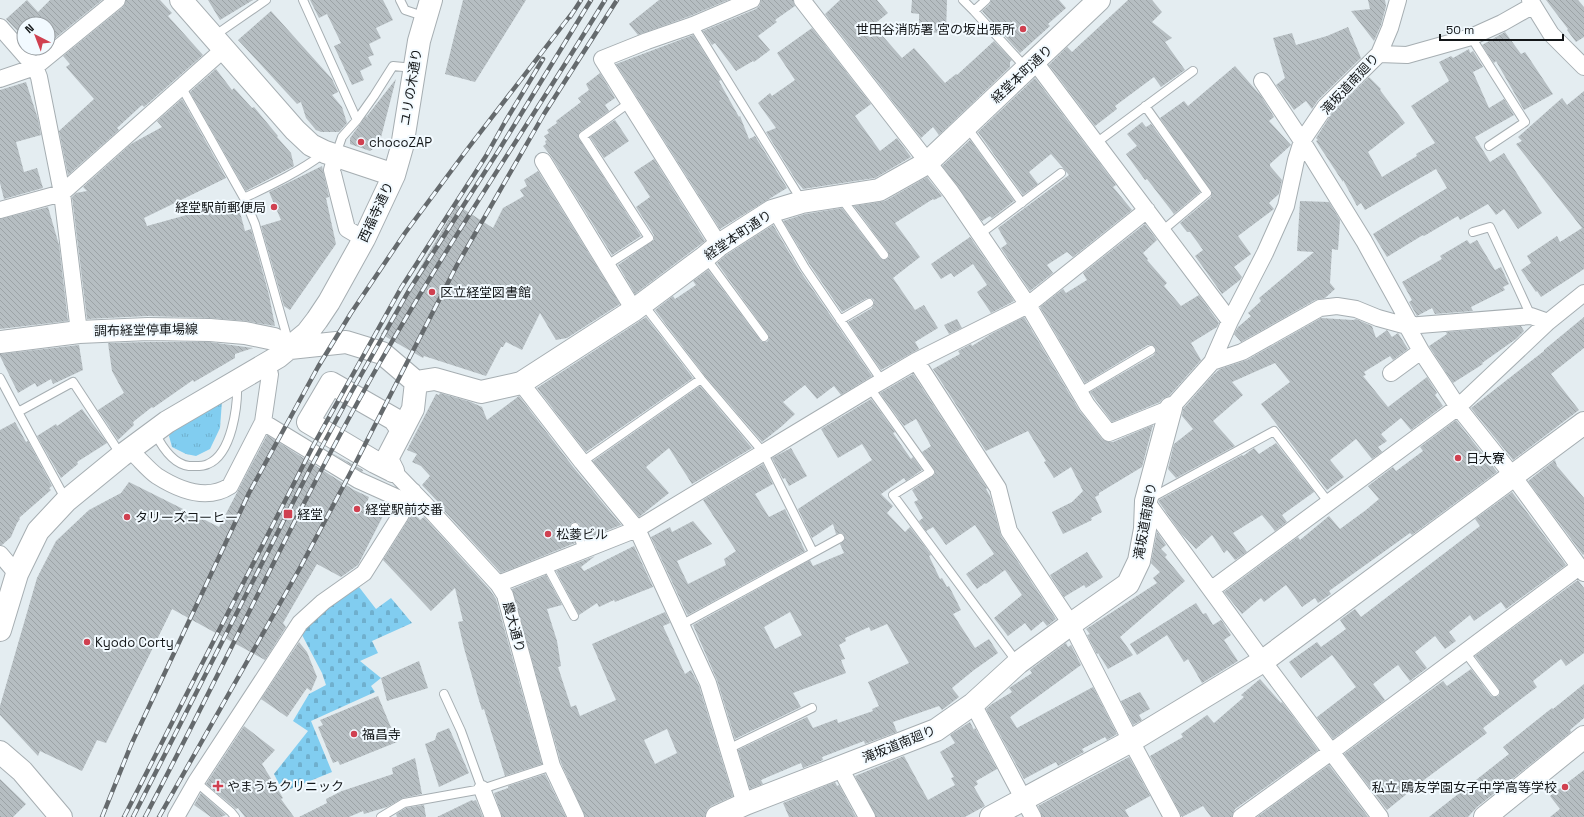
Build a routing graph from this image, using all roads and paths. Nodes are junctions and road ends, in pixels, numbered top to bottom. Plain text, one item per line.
1 (117, 0) edge
2 (180, 0) edge
3 (266, 0) edge
4 (303, 0) edge
5 (400, 0) edge
6 (752, 0) edge
7 (802, 0) edge
8 (964, 0) edge
9 (986, 0) edge
10 (1099, 0) edge
11 (1398, 0) edge
12 (1531, 3) edge
13 (730, 4) edge
14 (428, 8) edge
15 (974, 11) junction
16 (693, 25) junction
17 (0, 27) edge
18 (1471, 38) junction
19 (218, 43) junction
20 (1379, 54) junction
21 (1031, 66) junction
22 (35, 67) junction
23 (1584, 67) edge
24 (414, 68) junction
25 (1193, 71) dead end
26 (0, 79) edge
27 (1262, 81) dead end
28 (182, 88) junction
29 (629, 103) junction
30 (1145, 106) junction
31 (357, 120) junction
32 (966, 126) junction
33 (1302, 141) junction
34 (1096, 142) junction
35 (1489, 146) dead end
36 (330, 154) junction
37 (543, 161) dead end
38 (927, 163) junction
39 (1061, 173) dead end
40 (394, 175) junction
41 (62, 193) junction
42 (840, 196) junction
43 (244, 198) junction
44 (802, 202) junction
45 (1022, 203) junction
46 (0, 210) edge
47 (1147, 210) junction
48 (772, 211) junction
49 (1162, 231) junction
50 (1473, 232) dead end
51 (980, 234) junction
52 (364, 239) junction
53 (712, 251) junction
54 (884, 255) dead end
55 (607, 265) junction
56 (1584, 293) edge
57 (870, 303) dead end
58 (1028, 305) junction
59 (638, 306) junction
60 (1531, 316) junction
61 (840, 320) junction
62 (1230, 321) junction
63 (1548, 322) junction
64 (1409, 326) junction
65 (79, 332) junction
66 (764, 338) dead end
67 (0, 342) edge
68 (290, 348) junction
69 (1151, 350) dead end
70 (1421, 351) junction
71 (916, 361) junction
72 (1212, 362) junction
73 (1390, 373) dead end
74 (270, 374) dead end
75 (0, 378) edge
76 (701, 379) junction
77 (236, 380) junction
78 (416, 382) junction
79 (521, 383) junction
80 (876, 384) junction
81 (1084, 398) junction
82 (1458, 407) junction
83 (1171, 408) junction
84 (18, 412) junction
85 (263, 422) junction
86 (1584, 423) edge
87 (154, 430) junction
88 (402, 430) junction
89 (763, 452) junction
90 (129, 456) junction
91 (582, 462) junction
92 (393, 472) junction
93 (1513, 476) junction
94 (413, 491) junction
95 (398, 498) dead end
96 (66, 501) junction
97 (1146, 501) junction
98 (1329, 503) junction
99 (575, 526) dead end
100 (636, 529) junction
101 (840, 538) dead end
102 (583, 550) junction
103 (813, 552) junction
104 (0, 554) edge
105 (546, 564) junction
106 (1581, 570) edge
107 (17, 574) junction
108 (498, 584) junction
109 (1212, 589) junction
110 (2, 615) edge
111 (574, 616) dead end
112 (1071, 624) junction
113 (682, 625) junction
114 (1465, 652) junction
115 (1263, 661) junction
116 (1018, 663) junction
117 (1495, 692) dead end
118 (444, 694) dead end
119 (973, 704) junction
120 (812, 708) dead end
121 (1584, 737) edge
122 (1131, 741) junction
123 (728, 749) junction
124 (0, 752) edge
125 (1331, 752) junction
126 (552, 766) junction
127 (840, 768) junction
128 (196, 782) junction
129 (482, 789) junction
130 (745, 804) junction
131 (1028, 808) edge
132 (62, 817) edge
133 (176, 817) edge
134 (235, 817) edge
135 (381, 817) edge
136 (493, 817) edge
137 (576, 817) edge
138 (717, 817) edge
139 (867, 817) edge
140 (991, 817) edge
141 (1172, 817) edge
142 (1241, 817) edge
143 (1380, 817) edge
144 (1485, 817) edge

1 - 22 street
2 - 19 street, 西福寺通り
3 - 19 lane
4 - 31 lane
5 - 14 lane
6 - 13 street
7 - 38 street
8 - 15 lane
9 - 15 lane
10 - 21 street, 経堂本町通り
11 - 20 street, 滝坂道南廻り
12 - 18 street
12 - 23 street
13 - 16 street
14 - 24 street, ユリの木通り
15 - 21 lane
16 - 29 street
16 - 44 lane
17 - 22 street
18 - 20 street
18 - 35 lane
19 - 28 street
19 - 36 street, 西福寺通り
20 - 33 street, 滝坂道南廻り
21 - 32 street, 経堂本町通り
21 - 34 street
22 - 26 street
22 - 41 street
24 - 31 lane
24 - 40 street, ユリの木通り
25 - 30 lane
27 - 33 street
28 - 41 street
28 - 43 lane
29 - 53 street
29 - 55 lane
30 - 34 lane
30 - 49 lane
31 - 36 lane
32 - 38 street, 経堂本町通り
32 - 45 lane
33 - 62 street, 滝坂道南廻り
33 - 64 street
34 - 47 street
36 - 40 street, 西福寺通り
36 - 43 lane
36 - 52 street
37 - 55 street
38 - 42 street, 経堂本町通り
38 - 51 street
39 - 45 lane
40 - 52 street, 西福寺通り
41 - 46 street
41 - 65 street
42 - 44 street, 経堂本町通り
42 - 54 lane
43 - 68 lane
44 - 48 street, 経堂本町通り
45 - 51 lane
47 - 49 street
47 - 58 street
48 - 53 street, 経堂本町通り
48 - 61 lane
49 - 62 street
50 - 60 lane
51 - 58 street
52 - 68 street, 西福寺通り
53 - 59 street, 経堂本町通り
53 - 66 lane
55 - 59 street
56 - 63 street
57 - 61 lane
58 - 71 street
58 - 81 street
59 - 76 lane
59 - 79 street, 経堂本町通り
60 - 63 street
60 - 64 street
61 - 80 lane
62 - 72 street, 滝坂道南廻り
63 - 82 street
64 - 70 street
64 - 72 street
65 - 67 street, 調布経堂停車場線
65 - 68 street, 調布経堂停車場線
68 - 77 street, 西福寺通り
68 - 78 street
69 - 81 lane
70 - 73 street
70 - 82 street
71 - 80 street
71 - 112 street
72 - 83 street, 滝坂道南廻り
74 - 85 street
75 - 84 lane
76 - 89 lane
76 - 91 lane
77 - 87 street, 西福寺通り
77 - 87 lane
78 - 79 street, 経堂本町通り
78 - 88 street
79 - 91 street
80 - 89 street
80 - 116 lane
81 - 83 street
82 - 93 street
82 - 98 street
83 - 97 street, 滝坂道南廻り
84 - 90 lane
84 - 96 lane
85 - 90 street
85 - 95 street
86 - 93 street
87 - 90 street, 西福寺通り
88 - 92 street
88 - 92 street
89 - 100 street
89 - 103 lane
90 - 96 street, 西福寺通り
91 - 100 street
92 - 94 street, 農大通り
93 - 106 street
93 - 115 street
94 - 108 street, 農大通り
94 - 128 street
96 - 107 street, 西福寺通り
97 - 98 lane
97 - 109 street
97 - 112 street, 滝坂道南廻り
98 - 109 street
99 - 102 lane
100 - 102 street
100 - 113 street
101 - 103 lane
102 - 105 street
103 - 113 lane
104 - 107 street
105 - 108 street
105 - 111 lane
106 - 114 street
107 - 110 street, 西福寺通り
108 - 126 street, 農大通り
109 - 115 street
112 - 116 street, 滝坂道南廻り
112 - 122 street
113 - 123 street
114 - 117 lane
114 - 125 street
115 - 122 street
115 - 125 street
116 - 119 street, 滝坂道南廻り
118 - 129 lane
119 - 127 street, 滝坂道南廻り
119 - 131 street
120 - 123 lane
121 - 144 street
122 - 131 street
122 - 141 street
123 - 130 street
124 - 132 street
125 - 142 street
125 - 143 street
126 - 129 lane
126 - 137 street, 農大通り
127 - 130 street, 滝坂道南廻り
127 - 139 street
128 - 133 street
128 - 134 lane
129 - 135 lane
129 - 136 street
130 - 138 street, 滝坂道南廻り
131 - 140 street

